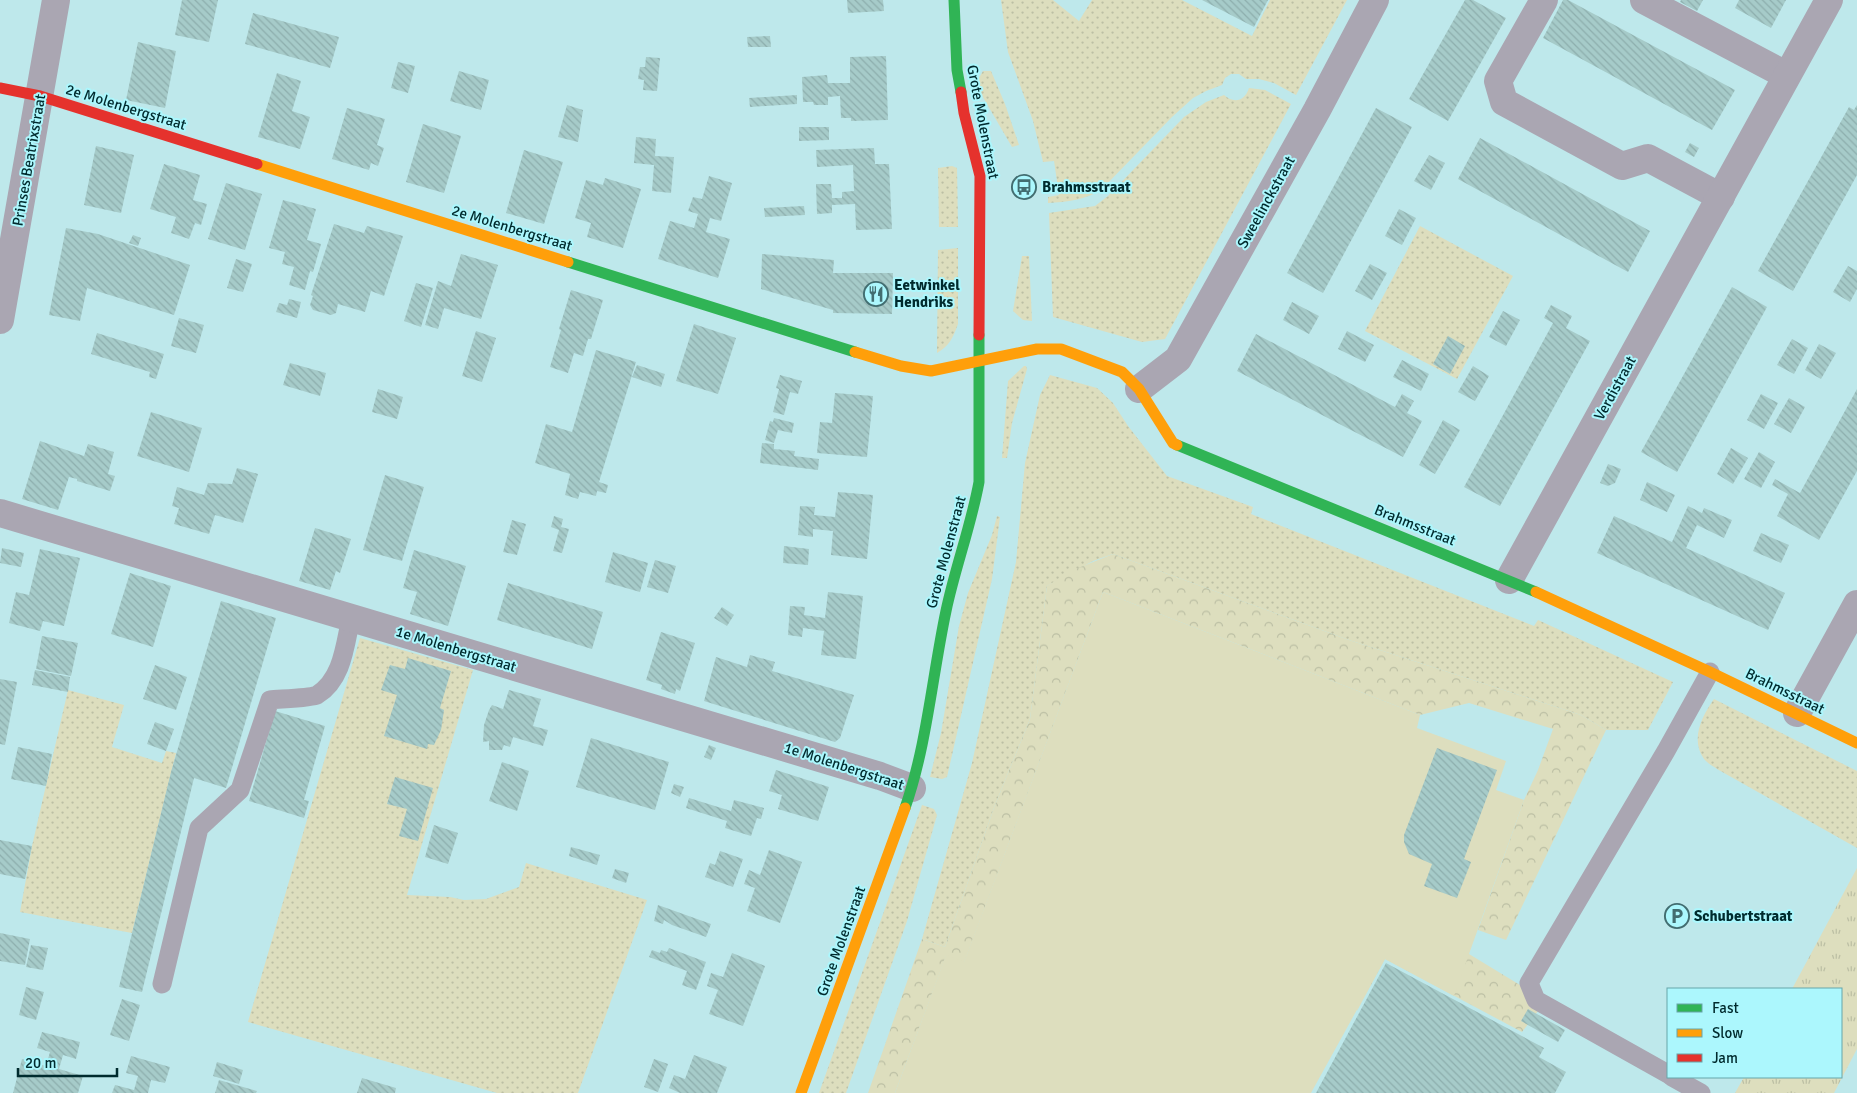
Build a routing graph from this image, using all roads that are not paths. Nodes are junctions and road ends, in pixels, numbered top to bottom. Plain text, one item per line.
1 (56, 0) edge
2 (954, 0) edge
3 (1375, 0) edge
4 (1544, 0) edge
5 (1644, 0) edge
6 (1828, 0) edge
7 (1786, 75) junction
8 (0, 88) edge
9 (40, 96) junction
10 (1721, 197) junction
11 (0, 320) edge
12 (978, 362) junction
13 (1139, 389) junction
14 (0, 513) edge
15 (1510, 580) junction
16 (1857, 604) edge
17 (351, 618) junction
18 (1710, 672) junction
19 (1797, 713) junction
20 (1857, 743) edge
21 (912, 788) junction
22 (162, 984) dead end
23 (1667, 1073) edge
24 (1674, 1078) edge
25 (802, 1093) edge
26 (1701, 1093) edge

1 - 9 street, Prinses Beatrixstraat
2 - 12 street, Grote Molenstraat
3 - 13 street, Sweelinckstraat
4 - 10 street
5 - 7 street
6 - 7 street, Verdistraat
7 - 10 street, Verdistraat
8 - 9 street, 2e Molenbergstraat
9 - 11 street, Prinses Beatrixstraat
9 - 12 street, 2e Molenbergstraat
10 - 15 street, Verdistraat
12 - 13 street, Brahmsstraat
12 - 21 street, Grote Molenstraat
13 - 15 street, Brahmsstraat
14 - 17 street, 1e Molenbergstraat
15 - 18 street, Brahmsstraat
16 - 19 street
17 - 21 street, 1e Molenbergstraat
17 - 22 lane
18 - 19 street, Brahmsstraat
18 - 23 lane
19 - 20 street, Brahmsstraat
21 - 25 street, Grote Molenstraat
24 - 26 lane

